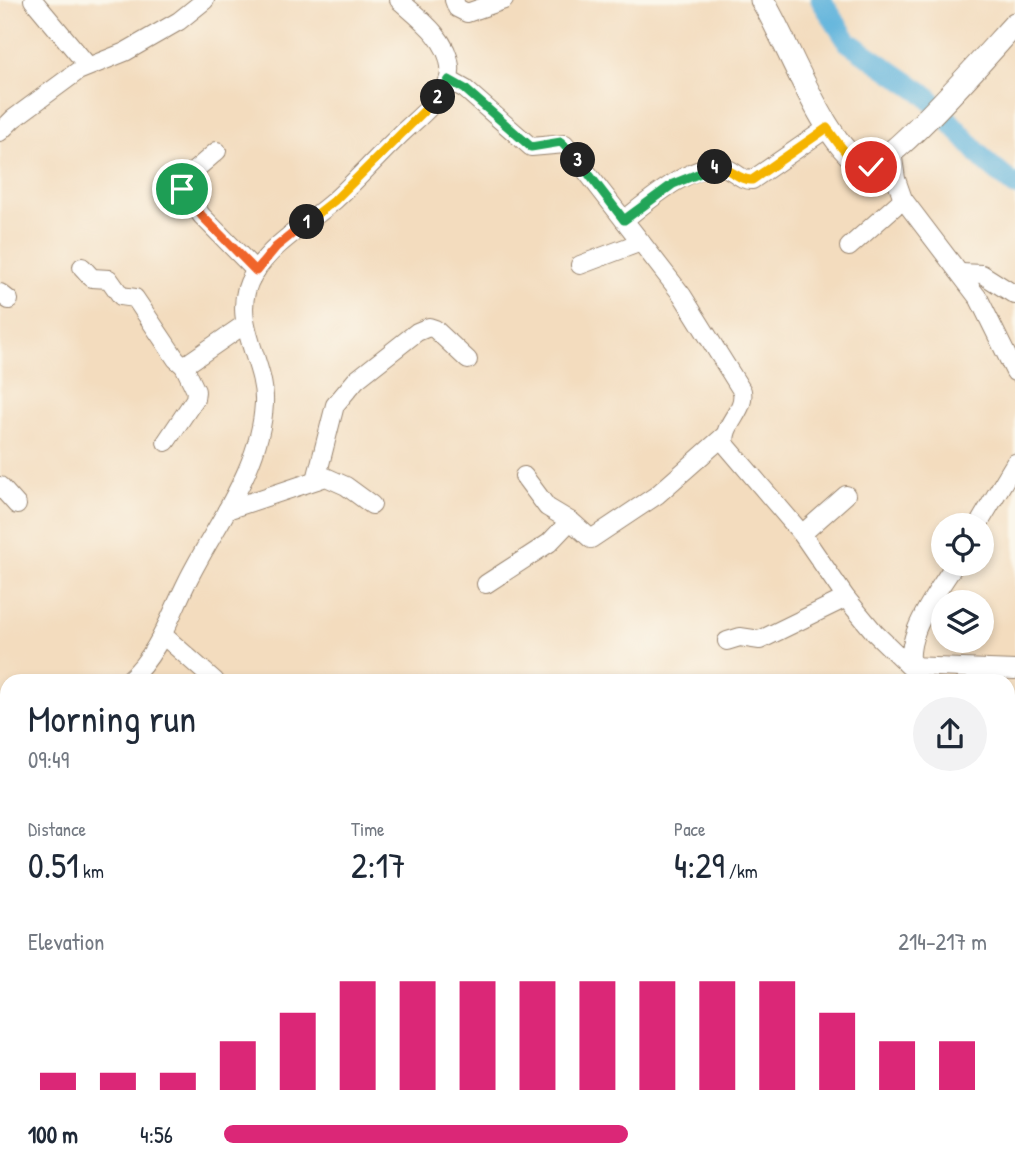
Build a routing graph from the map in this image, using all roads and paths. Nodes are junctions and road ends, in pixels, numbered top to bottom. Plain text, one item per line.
1 (33, 0) edge
2 (205, 0) edge
3 (399, 0) edge
4 (454, 0) edge
5 (504, 0) edge
6 (762, 0) edge
7 (1015, 24) edge
8 (88, 65) junction
9 (449, 80) junction
10 (827, 128) junction
11 (0, 132) edge
12 (217, 151) dead end
13 (892, 152) junction
14 (903, 199) junction
15 (624, 220) junction
16 (641, 242) junction
17 (849, 247) dead end
18 (580, 265) dead end
19 (82, 267) dead end
20 (256, 271) junction
21 (961, 273) junction
22 (1015, 295) edge
23 (246, 324) junction
24 (468, 360) dead end
25 (184, 366) junction
26 (1015, 372) edge
27 (725, 435) junction
28 (166, 442) dead end
29 (1015, 463) edge
30 (524, 476) dead end
31 (316, 480) junction
32 (0, 486) edge
33 (846, 495) dead end
34 (17, 505) dead end
35 (372, 506) dead end
36 (227, 510) junction
37 (985, 513) edge
38 (570, 521) junction
39 (802, 534) junction
40 (948, 576) edge
41 (486, 584) dead end
42 (846, 598) junction
43 (163, 635) junction
44 (727, 641) dead end
45 (1015, 670) edge
46 (913, 673) edge
47 (134, 674) edge
48 (207, 674) edge

1 - 8 street
2 - 8 street
3 - 9 street
4 - 5 street
6 - 10 main road
7 - 13 main road
8 - 11 street
9 - 15 street
9 - 20 street
10 - 13 main road
10 - 15 street
12 - 20 street
13 - 14 street
14 - 17 street
14 - 21 street
15 - 16 street
16 - 18 street
16 - 27 street
19 - 25 street
20 - 23 street
21 - 22 street
21 - 26 street
23 - 25 street
23 - 36 street
24 - 31 street
25 - 28 street
27 - 38 street
27 - 39 street
29 - 37 street
30 - 38 street
31 - 35 street
31 - 36 street
32 - 34 street
33 - 39 street
36 - 43 street
38 - 41 street
39 - 42 street
40 - 46 street
42 - 44 street
42 - 46 street
43 - 47 street
43 - 48 street
45 - 46 street

